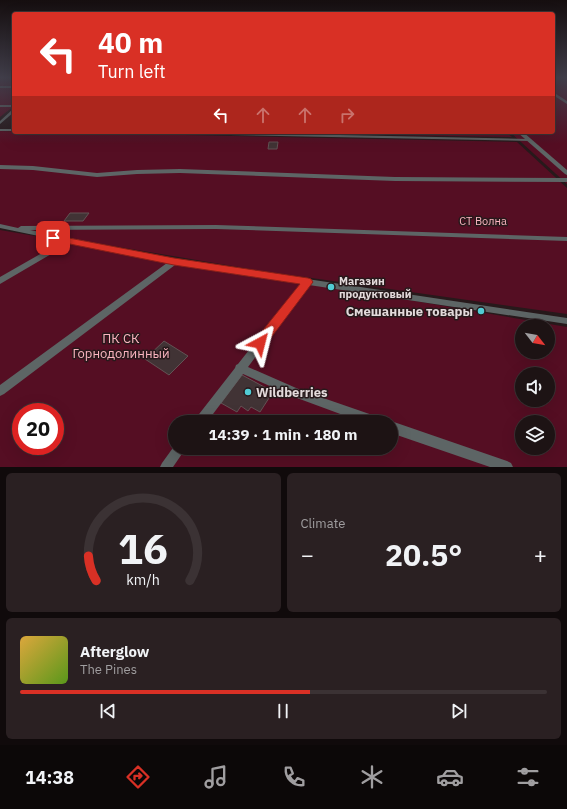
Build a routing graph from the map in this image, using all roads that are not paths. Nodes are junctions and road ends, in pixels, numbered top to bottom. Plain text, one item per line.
1 (0, 106) edge
2 (12, 106) edge
3 (12, 112) edge
4 (0, 122) edge
5 (0, 130) edge
6 (12, 130) edge
7 (228, 134) edge
8 (522, 134) edge
9 (529, 140) junction
10 (0, 168) edge
11 (567, 173) edge
12 (567, 180) edge
13 (3, 227) edge
14 (567, 239) edge
15 (68, 241) junction
16 (174, 262) junction
17 (0, 281) edge
18 (308, 282) junction
19 (567, 321) edge
20 (240, 368) junction
21 (0, 391) edge
22 (205, 415) edge
23 (357, 415) edge
24 (398, 429) edge
25 (175, 455) edge
26 (166, 467) edge
27 (507, 467) edge

1 - 2 lane
3 - 4 lane
5 - 6 lane
7 - 9 lane
8 - 9 street
9 - 11 street
10 - 12 lane
13 - 14 lane
13 - 15 lane
15 - 16 lane
15 - 17 lane
16 - 18 lane
16 - 21 lane
18 - 19 lane
18 - 20 lane
20 - 22 lane
20 - 23 lane
24 - 27 lane
25 - 26 lane

